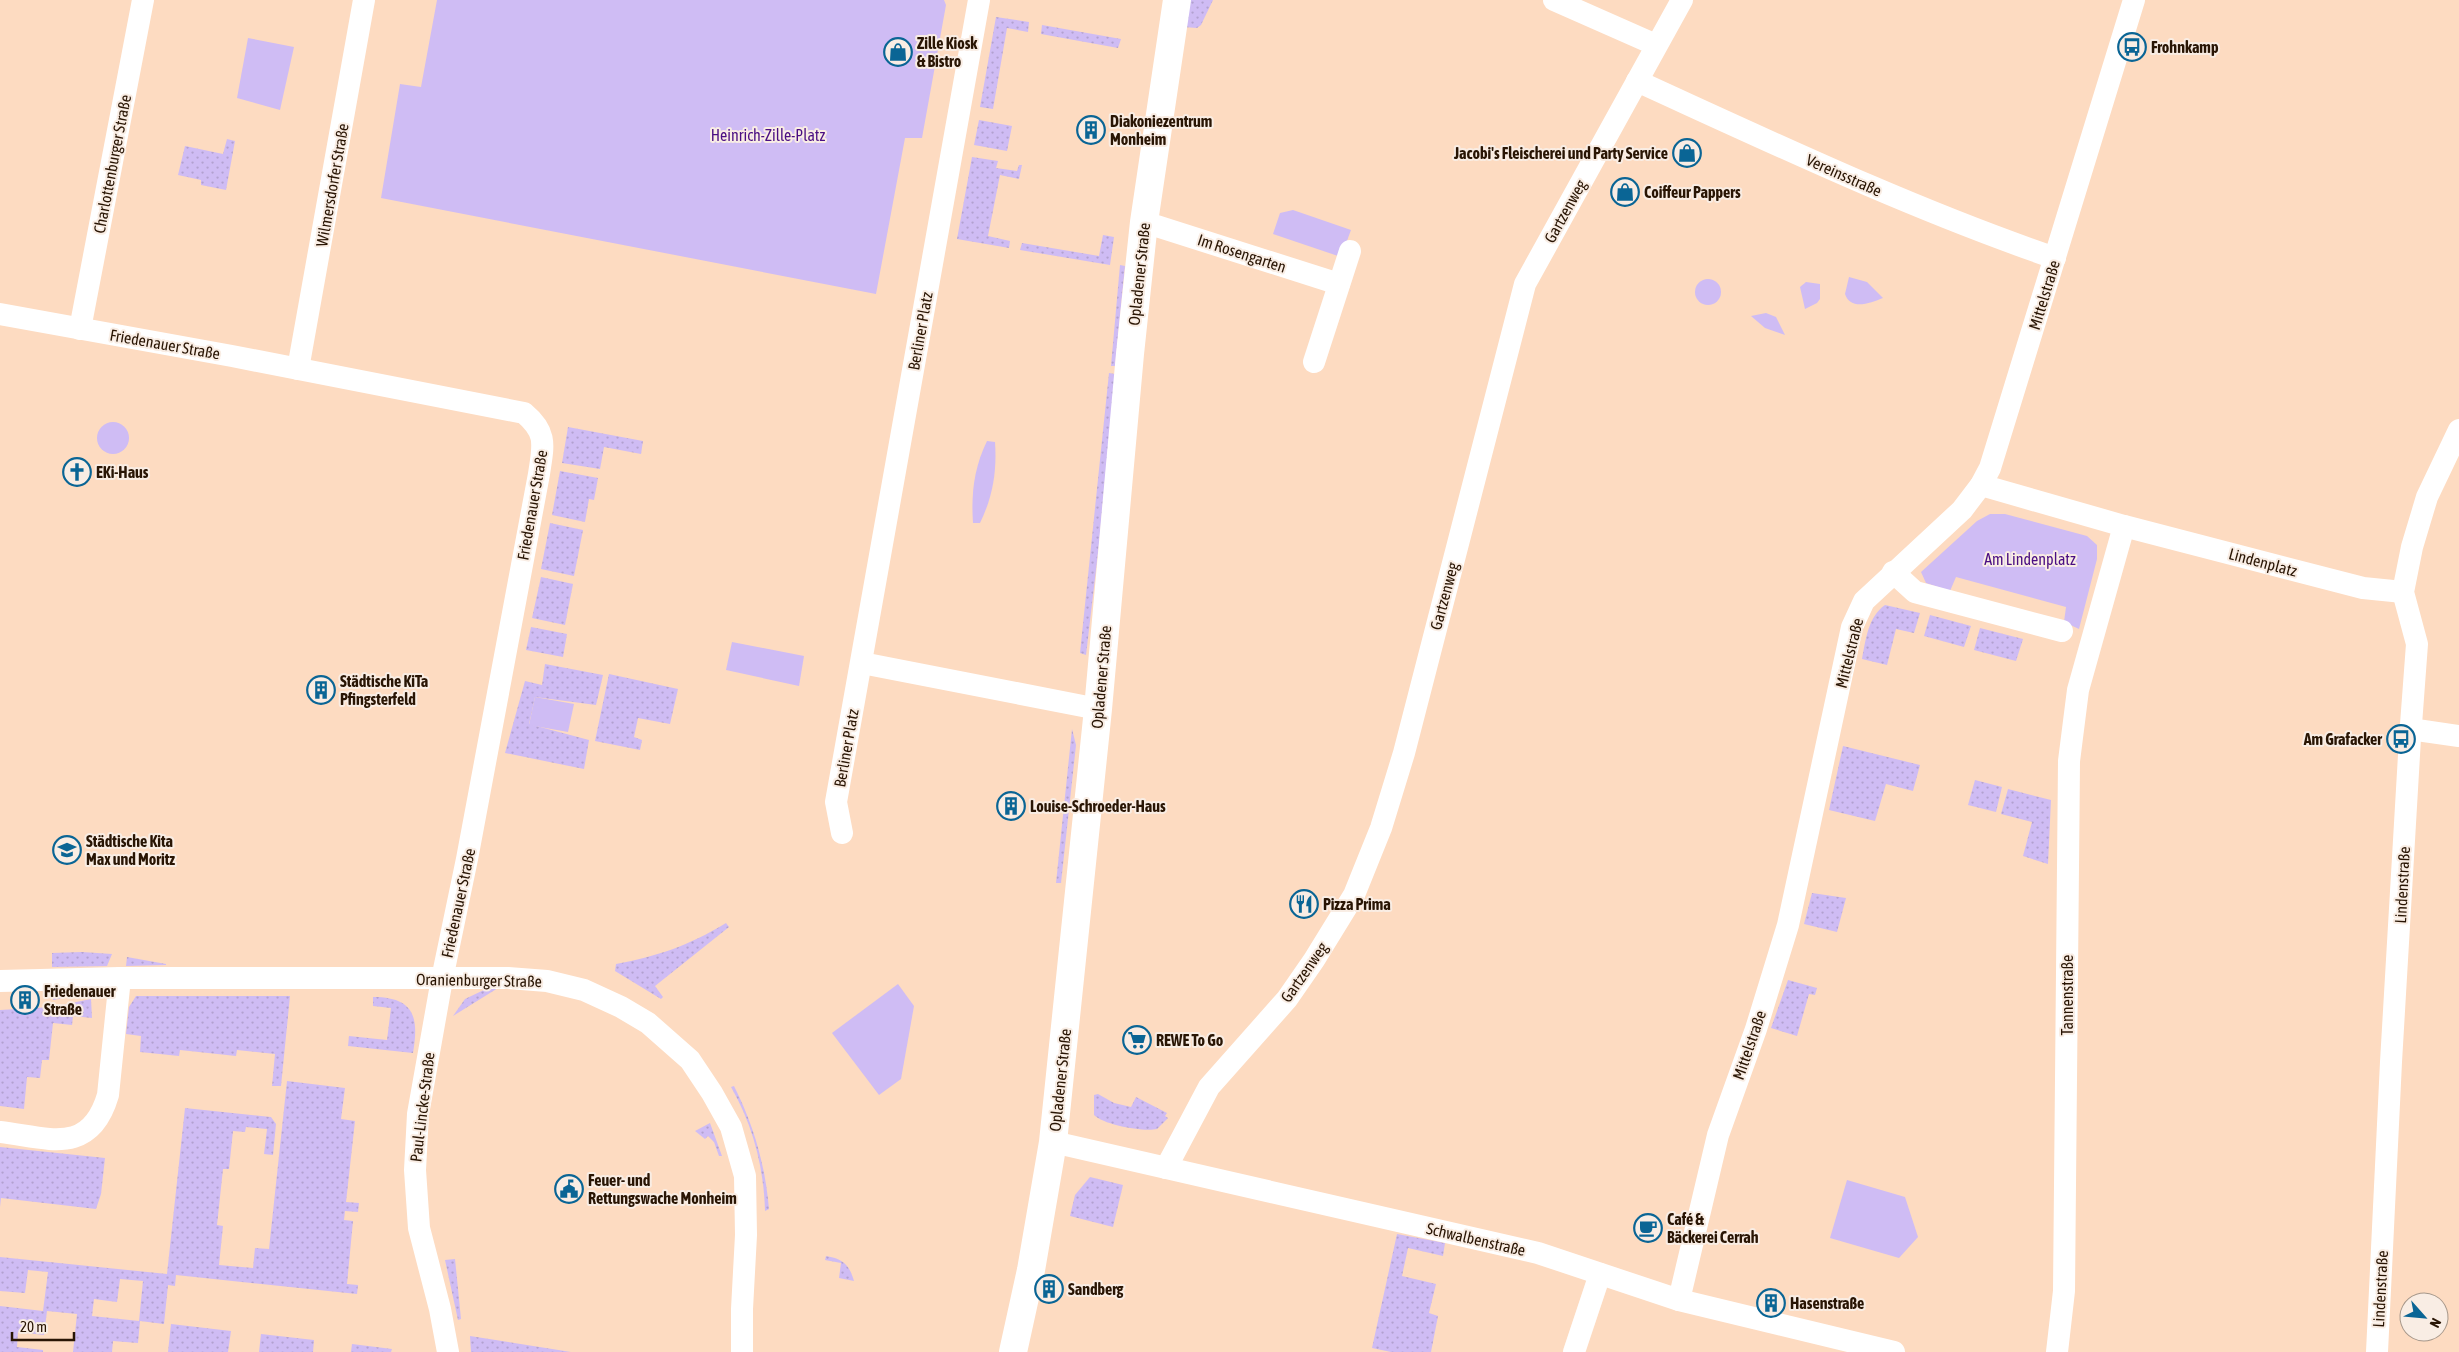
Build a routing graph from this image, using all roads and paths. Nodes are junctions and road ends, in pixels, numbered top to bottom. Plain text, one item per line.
1 (143, 0) edge
2 (364, 0) edge
3 (979, 0) edge
4 (1177, 0) edge
5 (1554, 0) edge
6 (1682, 0) edge
7 (2134, 0) edge
8 (1656, 46) junction
9 (1636, 81) junction
10 (1144, 222) junction
11 (1350, 251) dead end
12 (2055, 258) junction
13 (1339, 284) junction
14 (0, 314) edge
15 (80, 329) junction
16 (1314, 362) dead end
17 (298, 369) junction
18 (2459, 430) edge
19 (1981, 485) junction
20 (2124, 526) junction
21 (1893, 572) junction
22 (2403, 592) junction
23 (2062, 631) dead end
24 (862, 663) junction
25 (1098, 709) junction
26 (2410, 729) junction
27 (2459, 736) edge
28 (842, 833) dead end
29 (120, 978) junction
30 (442, 979) junction
31 (0, 981) edge
32 (0, 1132) edge
33 (1053, 1142) junction
34 (1166, 1168) junction
35 (1600, 1274) junction
36 (1679, 1300) junction
37 (1856, 1348) edge
38 (448, 1352) edge
39 (742, 1352) edge
40 (1013, 1352) edge
41 (1574, 1352) edge
42 (1894, 1352) edge
43 (2057, 1352) edge
44 (2377, 1352) edge

1 - 15 street, Charlottenburger Straße
2 - 17 street, Wilmersdorfer Straße
3 - 24 street, Berliner Platz
4 - 10 street, Opladener Straße
5 - 8 street
6 - 8 street, Gartzenweg
7 - 12 street, Mittelstraße
8 - 9 street, Gartzenweg
9 - 12 street, Vereinsstraße
9 - 34 street, Gartzenweg
10 - 13 street, Im Rosengarten
10 - 25 street, Opladener Straße
11 - 13 street
12 - 19 street, Mittelstraße
13 - 16 street
14 - 15 street, Friedenauer Straße
15 - 17 street, Friedenauer Straße
17 - 30 street, Friedenauer Straße
18 - 22 street, Lindenstraße
19 - 20 street, Lindenplatz
19 - 21 street, Mittelstraße
20 - 22 street, Lindenplatz
20 - 43 street, Tannenstraße
21 - 23 street
21 - 36 street, Mittelstraße
22 - 26 street, Lindenstraße
24 - 25 street
24 - 28 street, Berliner Platz
25 - 33 street, Opladener Straße
26 - 27 street
26 - 44 street, Lindenstraße
29 - 30 street, Oranienburger Straße
29 - 31 street, Oranienburger Straße
29 - 32 street
30 - 38 street, Paul-Lincke-Straße
30 - 39 street, Oranienburger Straße
33 - 34 street, Schwalbenstraße
33 - 40 street, Opladener Straße
34 - 35 street, Schwalbenstraße
35 - 36 street, Schwalbenstraße
35 - 41 street
36 - 37 street, Schwalbenstraße
37 - 42 street, Schwalbenstraße

